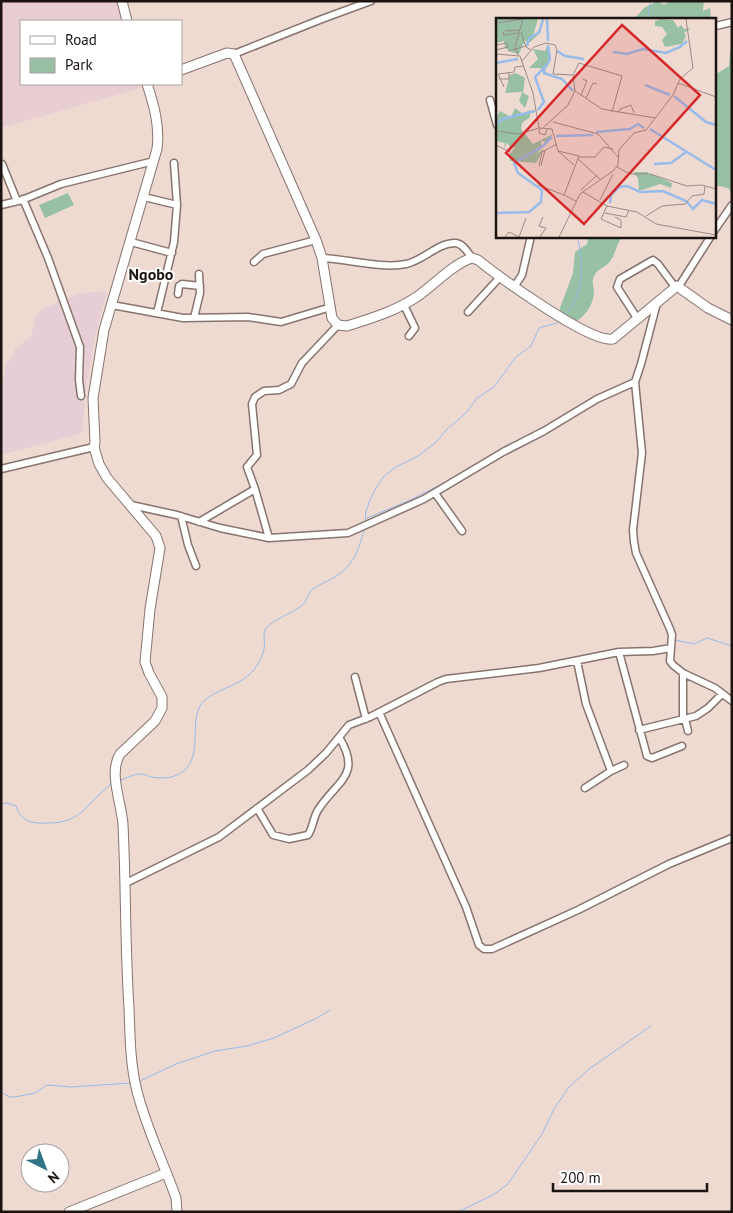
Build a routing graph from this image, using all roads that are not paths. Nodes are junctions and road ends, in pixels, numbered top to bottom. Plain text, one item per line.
1 (122, 1) edge
2 (371, 1) edge
3 (128, 20) edge
4 (732, 22) edge
5 (716, 26) dead end
6 (234, 54) junction
7 (182, 70) edge
8 (148, 85) edge
9 (490, 100) dead end
10 (496, 121) edge
11 (154, 161) junction
12 (174, 163) dead end
13 (2, 164) edge
14 (144, 197) junction
15 (20, 200) junction
16 (1, 205) edge
17 (177, 205) junction
18 (732, 205) edge
19 (716, 228) edge
20 (531, 238) edge
21 (710, 238) edge
22 (316, 240) junction
23 (131, 242) junction
24 (172, 253) junction
25 (322, 258) junction
26 (472, 258) junction
27 (254, 262) dead end
28 (199, 274) dead end
29 (500, 277) junction
30 (200, 286) junction
31 (514, 287) junction
32 (677, 287) junction
33 (178, 294) dead end
34 (657, 303) junction
35 (112, 305) junction
36 (404, 305) junction
37 (330, 307) junction
38 (468, 312) dead end
39 (156, 313) junction
40 (730, 317) edge
41 (194, 318) junction
42 (637, 318) junction
43 (338, 325) junction
44 (409, 336) dead end
45 (635, 382) junction
46 (81, 396) dead end
47 (94, 447) junction
48 (1, 469) edge
49 (255, 489) junction
50 (434, 493) junction
51 (130, 505) junction
52 (181, 516) junction
53 (199, 522) junction
54 (462, 531) dead end
55 (269, 538) junction
56 (196, 566) dead end
57 (671, 648) junction
58 (618, 652) junction
59 (577, 661) junction
60 (683, 673) junction
61 (355, 677) dead end
62 (722, 694) junction
63 (732, 701) edge
64 (379, 712) junction
65 (366, 719) junction
66 (684, 719) junction
67 (640, 730) junction
68 (688, 732) dead end
69 (339, 737) junction
70 (682, 746) dead end
71 (624, 765) dead end
72 (612, 771) junction
73 (585, 788) dead end
74 (257, 808) junction
75 (732, 838) edge
76 (126, 883) junction
77 (166, 1173) junction
78 (70, 1212) edge
79 (177, 1212) edge

1 - 3 main road
2 - 6 street
4 - 5 street
6 - 7 main road
6 - 22 main road
8 - 11 main road
9 - 10 street
11 - 14 main road
11 - 15 street
12 - 17 street
13 - 15 street
14 - 17 street
14 - 23 main road
15 - 16 street
15 - 46 street
17 - 24 street
18 - 19 street
20 - 31 street
21 - 32 street
22 - 25 main road
22 - 27 street
23 - 24 street
23 - 35 main road
24 - 39 street
25 - 26 street
25 - 37 main road
26 - 29 main road
26 - 36 main road
28 - 30 street
29 - 31 main road
29 - 38 street
30 - 33 street
30 - 41 street
31 - 42 main road
32 - 34 main road
32 - 40 main road
32 - 42 street
34 - 42 main road
34 - 45 street
35 - 39 street
35 - 47 main road
36 - 43 main road
36 - 44 street
37 - 41 street
37 - 43 main road
39 - 41 street
43 - 49 street
45 - 50 street
45 - 57 street
47 - 48 street
47 - 51 main road
49 - 53 street
49 - 55 street
50 - 54 street
50 - 55 street
51 - 52 street
51 - 76 main road
52 - 53 street
52 - 56 street
53 - 55 street
57 - 58 street
57 - 60 street
58 - 59 street
58 - 67 street
59 - 64 street
59 - 72 street
60 - 62 street
60 - 66 street
61 - 65 street
62 - 63 street
62 - 66 street
64 - 65 street
64 - 75 street
65 - 69 street
66 - 67 street
66 - 68 street
67 - 70 street
69 - 74 street
69 - 74 street
71 - 72 street
72 - 73 street
74 - 76 street
76 - 77 main road
77 - 78 main road
77 - 79 main road

